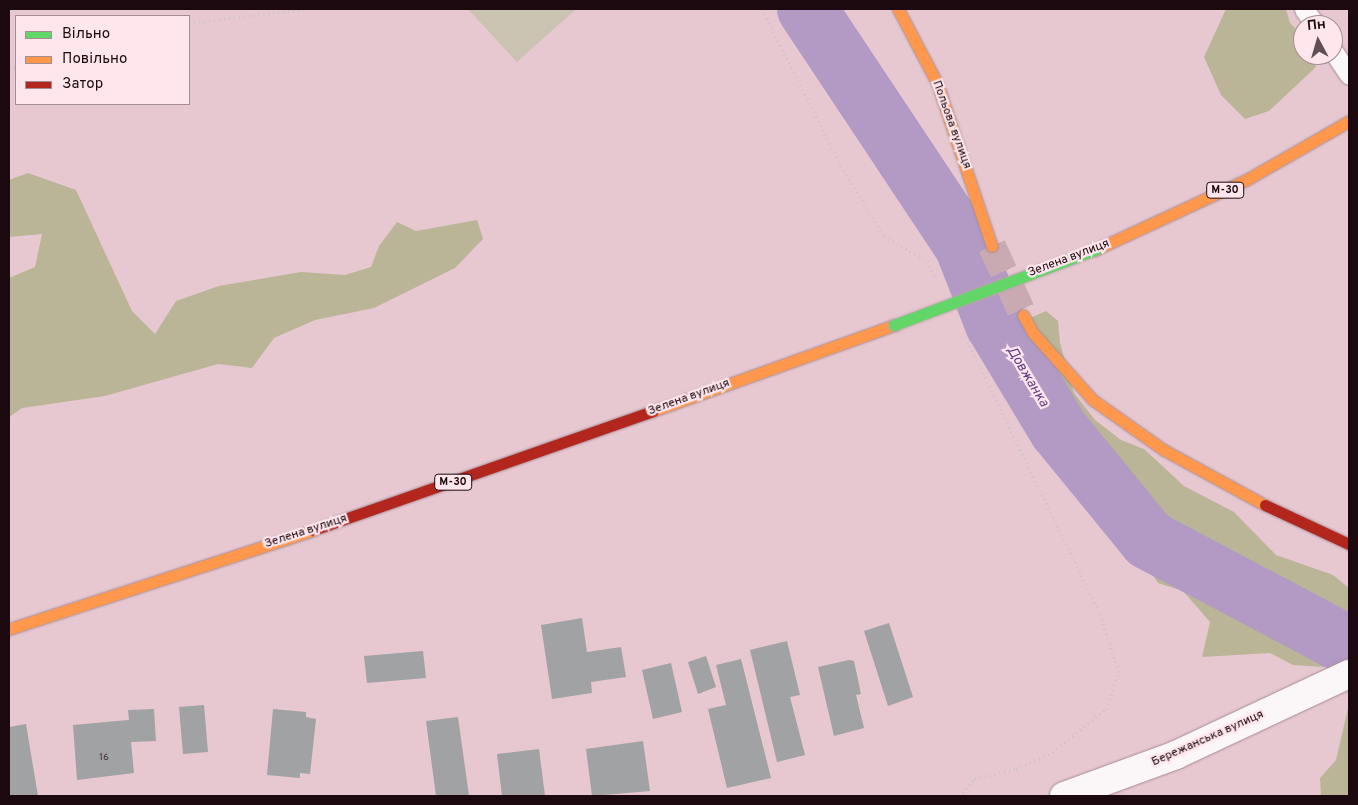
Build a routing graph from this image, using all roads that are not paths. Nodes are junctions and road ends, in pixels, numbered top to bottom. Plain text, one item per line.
1 (898, 9) edge
2 (1349, 121) edge
3 (992, 246) tunnel mouth
4 (1023, 315) tunnel mouth
5 (1349, 544) edge
6 (9, 629) edge
7 (1349, 674) edge
8 (1064, 796) edge

1 - 3 main road, Польова вулиця
2 - 6 main road, Зелена вулиця / М-30, bridge
4 - 5 main road
7 - 8 street, Бережанська вулиця

